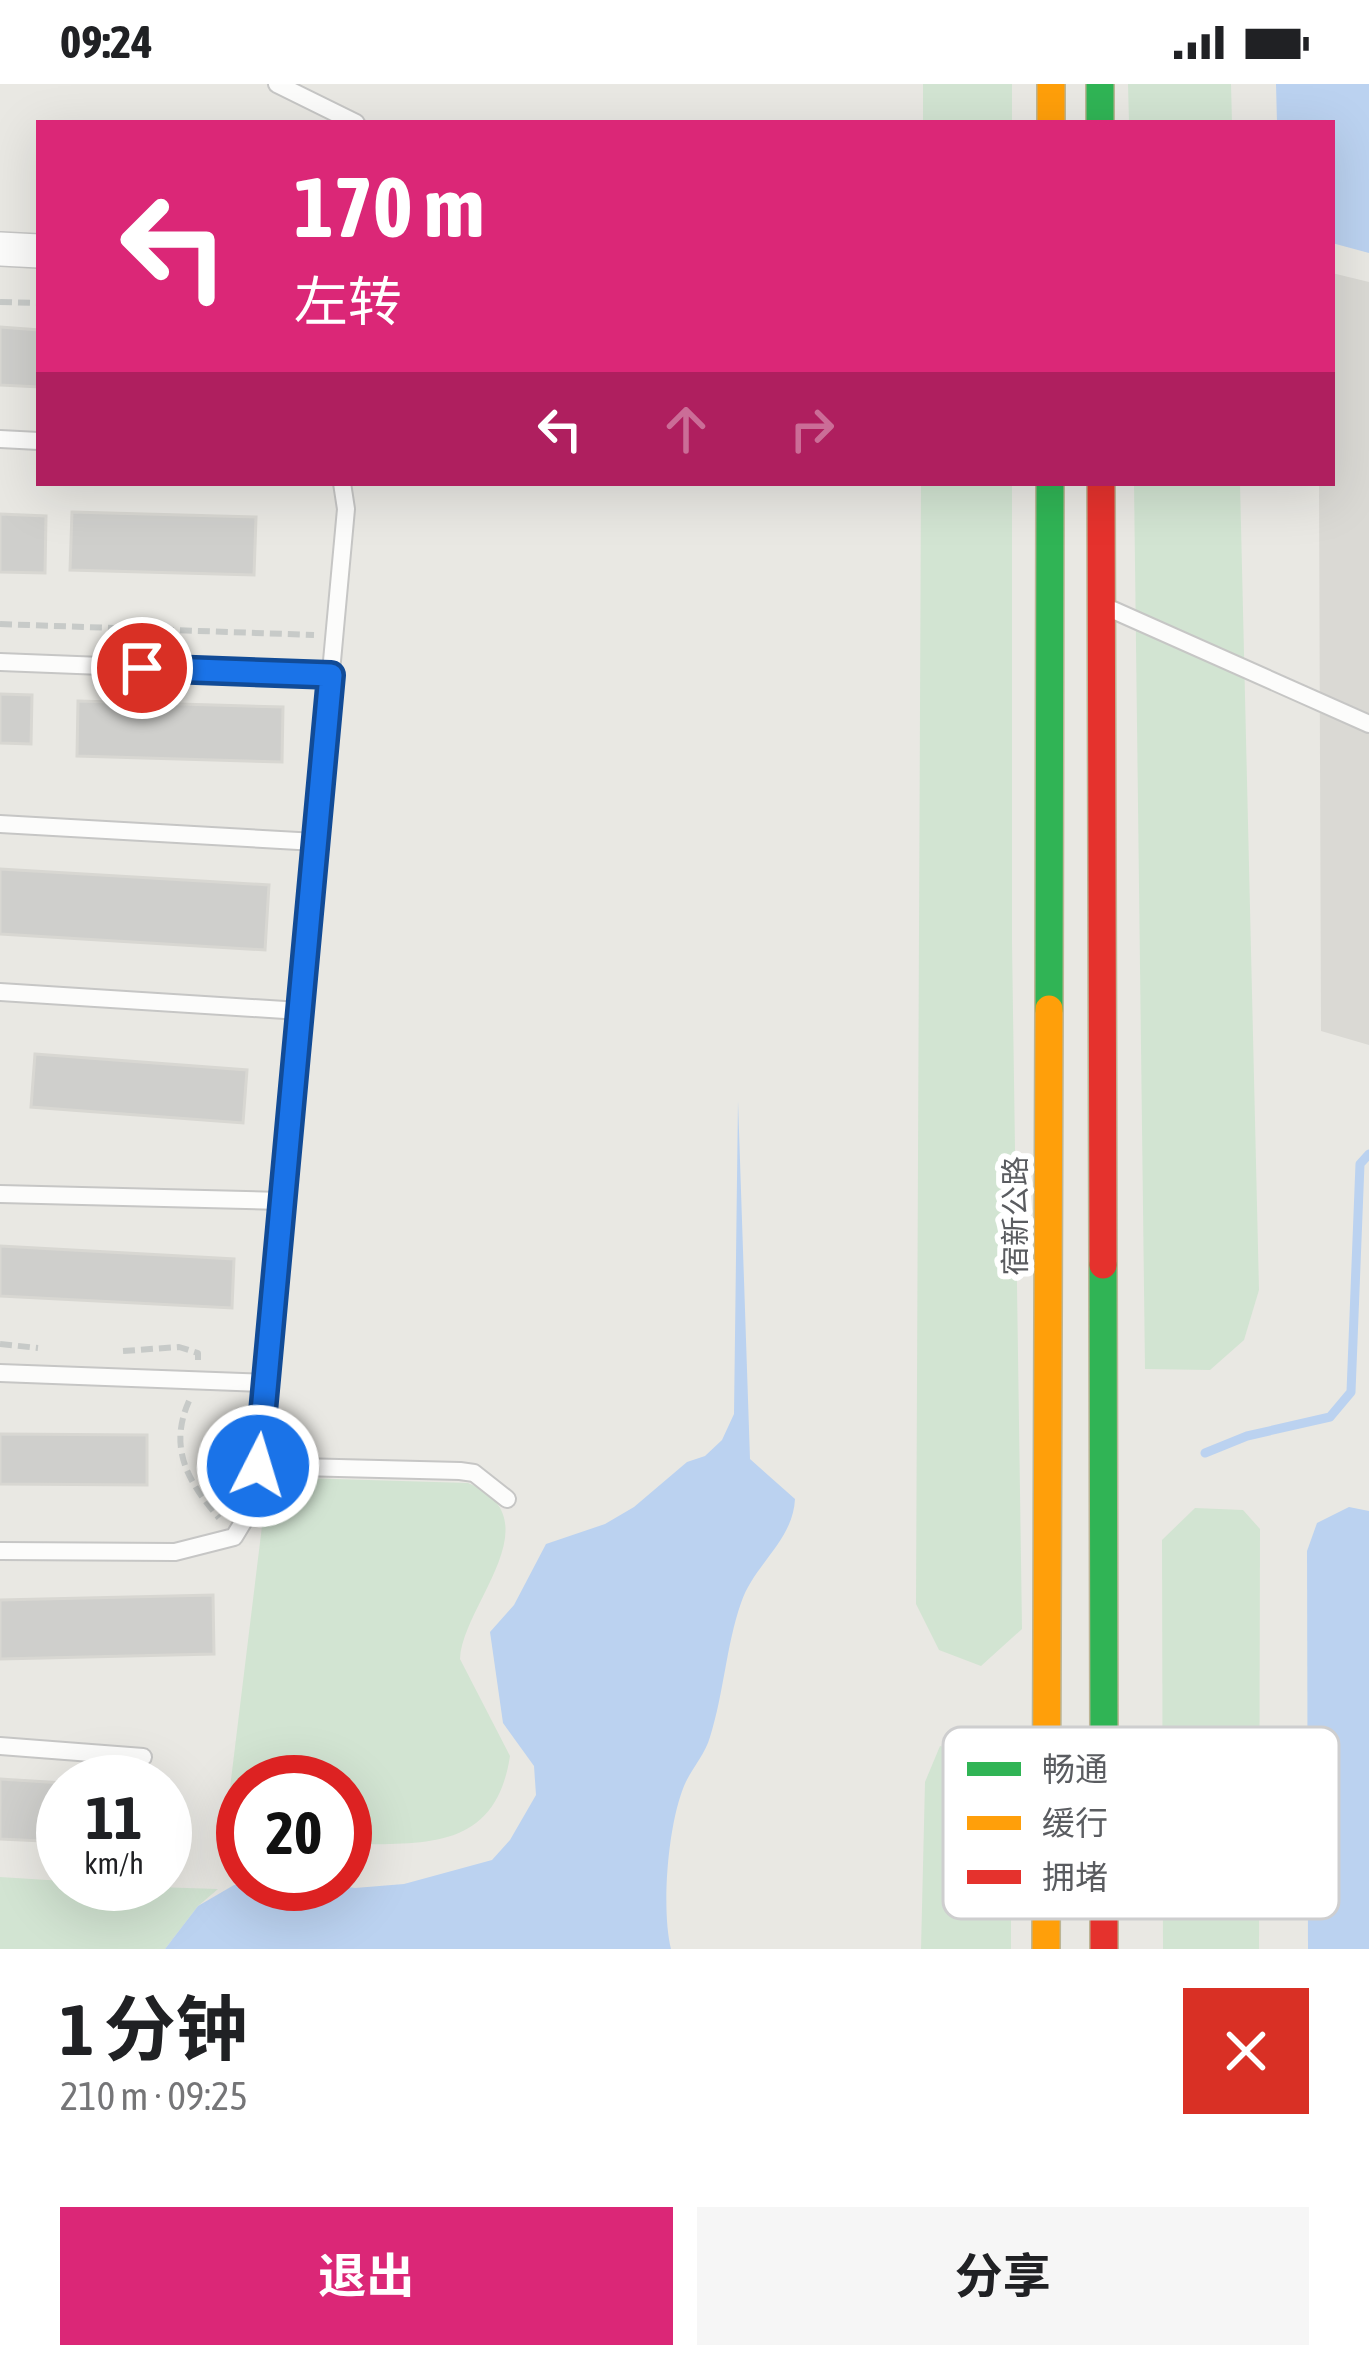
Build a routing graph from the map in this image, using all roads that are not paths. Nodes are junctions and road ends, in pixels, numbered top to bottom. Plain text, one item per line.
1 (277, 84) edge
2 (1051, 84) edge
3 (1100, 84) edge
4 (350, 120) edge
5 (1051, 120) edge
6 (1100, 120) edge
7 (0, 249) edge
8 (36, 251) edge
9 (0, 439) edge
10 (36, 441) edge
11 (342, 486) edge
12 (1050, 486) edge
13 (1101, 486) edge
14 (1101, 604) junction
15 (0, 662) edge
16 (331, 675) junction
17 (1369, 724) edge
18 (0, 824) edge
19 (316, 842) junction
20 (0, 992) edge
21 (300, 1011) junction
22 (0, 1194) edge
23 (282, 1201) junction
24 (0, 1373) edge
25 (266, 1382) junction
26 (258, 1466) junction
27 (507, 1499) dead end
28 (0, 1551) edge
29 (1047, 1727) edge
30 (1104, 1727) edge
31 (0, 1746) edge
32 (117, 1755) edge
33 (1046, 1919) edge
34 (1104, 1919) edge
35 (1046, 1949) edge
36 (1104, 1949) edge

1 - 4 lane
2 - 5 highway
3 - 6 highway
7 - 8 street
9 - 10 lane
11 - 16 lane
12 - 29 highway, 宿新公路
13 - 14 highway
14 - 17 lane
14 - 30 highway
15 - 16 lane
16 - 19 lane
18 - 19 lane
19 - 21 lane
20 - 21 lane
21 - 23 lane
22 - 23 lane
23 - 25 lane
24 - 25 lane
25 - 26 lane
26 - 27 lane
26 - 28 lane
31 - 32 lane
33 - 35 highway, 宿新公路
34 - 36 highway

